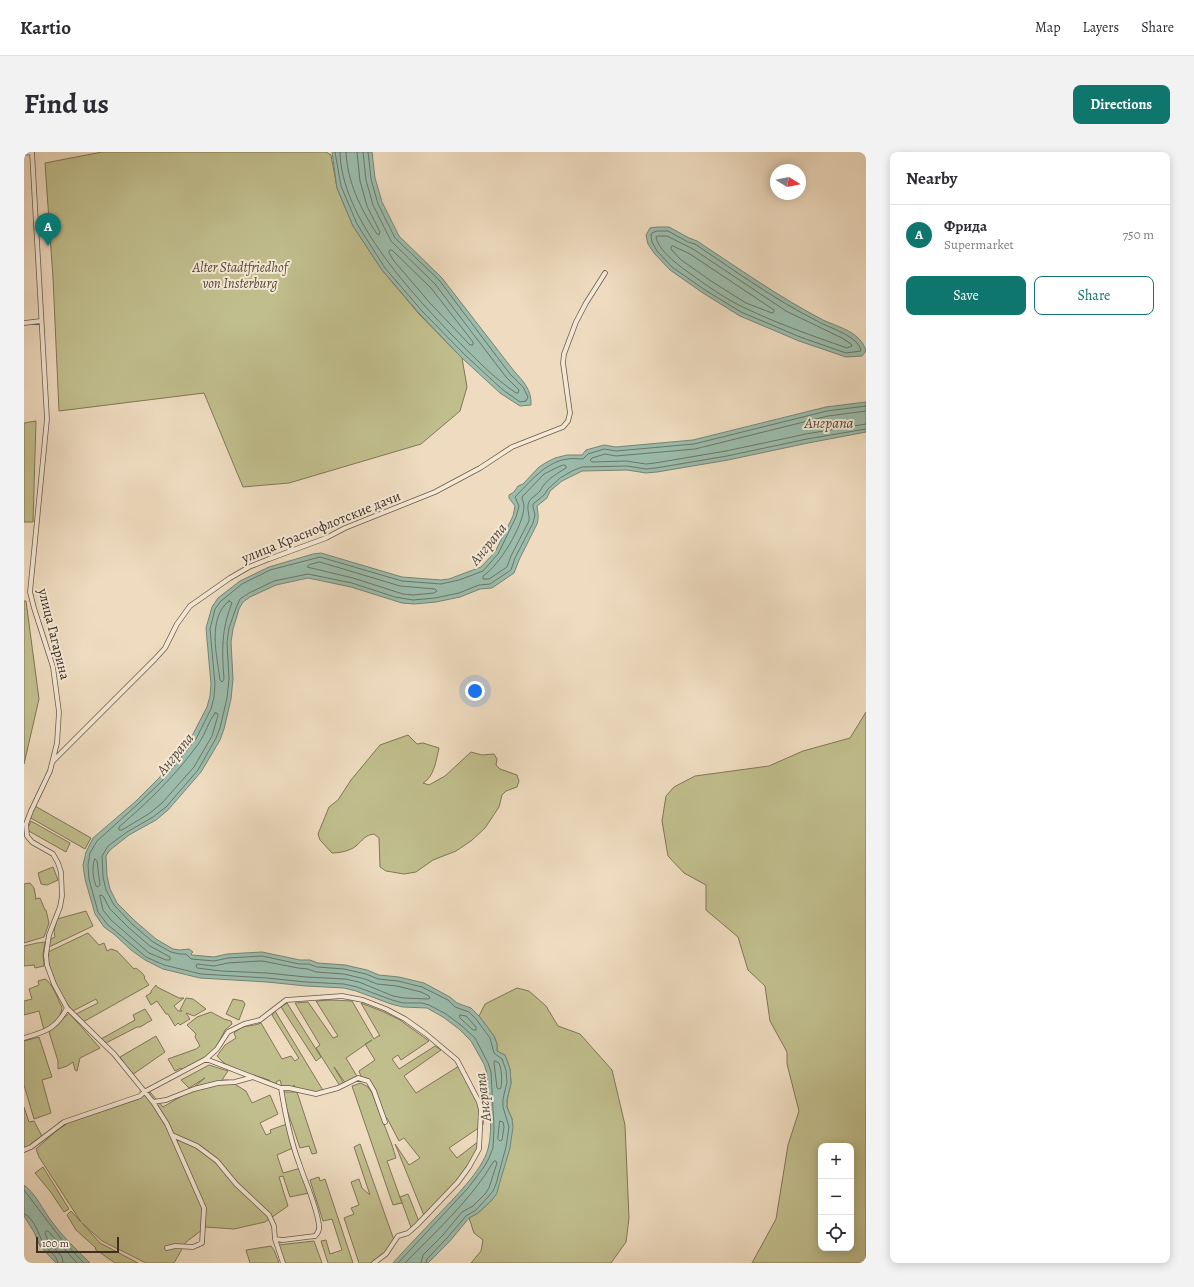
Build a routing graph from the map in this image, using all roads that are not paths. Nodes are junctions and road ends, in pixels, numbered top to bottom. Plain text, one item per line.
1 (32, 152) edge
2 (24, 153) edge
3 (605, 273) dead end
4 (41, 321) junction
5 (24, 323) edge
6 (53, 761) junction
7 (25, 824) edge
8 (67, 1008) junction
9 (24, 1038) edge
10 (206, 1059) junction
11 (253, 1077) junction
12 (281, 1088) junction
13 (144, 1092) junction
14 (153, 1102) junction
15 (385, 1122) dead end
16 (172, 1135) junction
17 (24, 1150) edge
18 (275, 1239) junction
19 (168, 1248) dead end
20 (283, 1263) edge
21 (374, 1263) edge

1 - 2 street
1 - 4 street, улица Гагарина
3 - 6 street, улица Краснофлотские дачи
4 - 5 street
4 - 6 street, улица Гагарина
6 - 7 street, улица Краснофлотские дачи
7 - 8 street, улица Краснофлотские дачи
8 - 9 street
8 - 13 street, улица Краснофлотские дачи
10 - 11 street
10 - 13 street
10 - 21 street
11 - 12 street
11 - 14 street
12 - 15 street
12 - 18 street
13 - 14 street, улица Краснофлотские дачи
13 - 17 street
14 - 16 street, улица Краснофлотские дачи
16 - 18 street
16 - 19 street, улица Краснофлотские дачи
18 - 20 street

